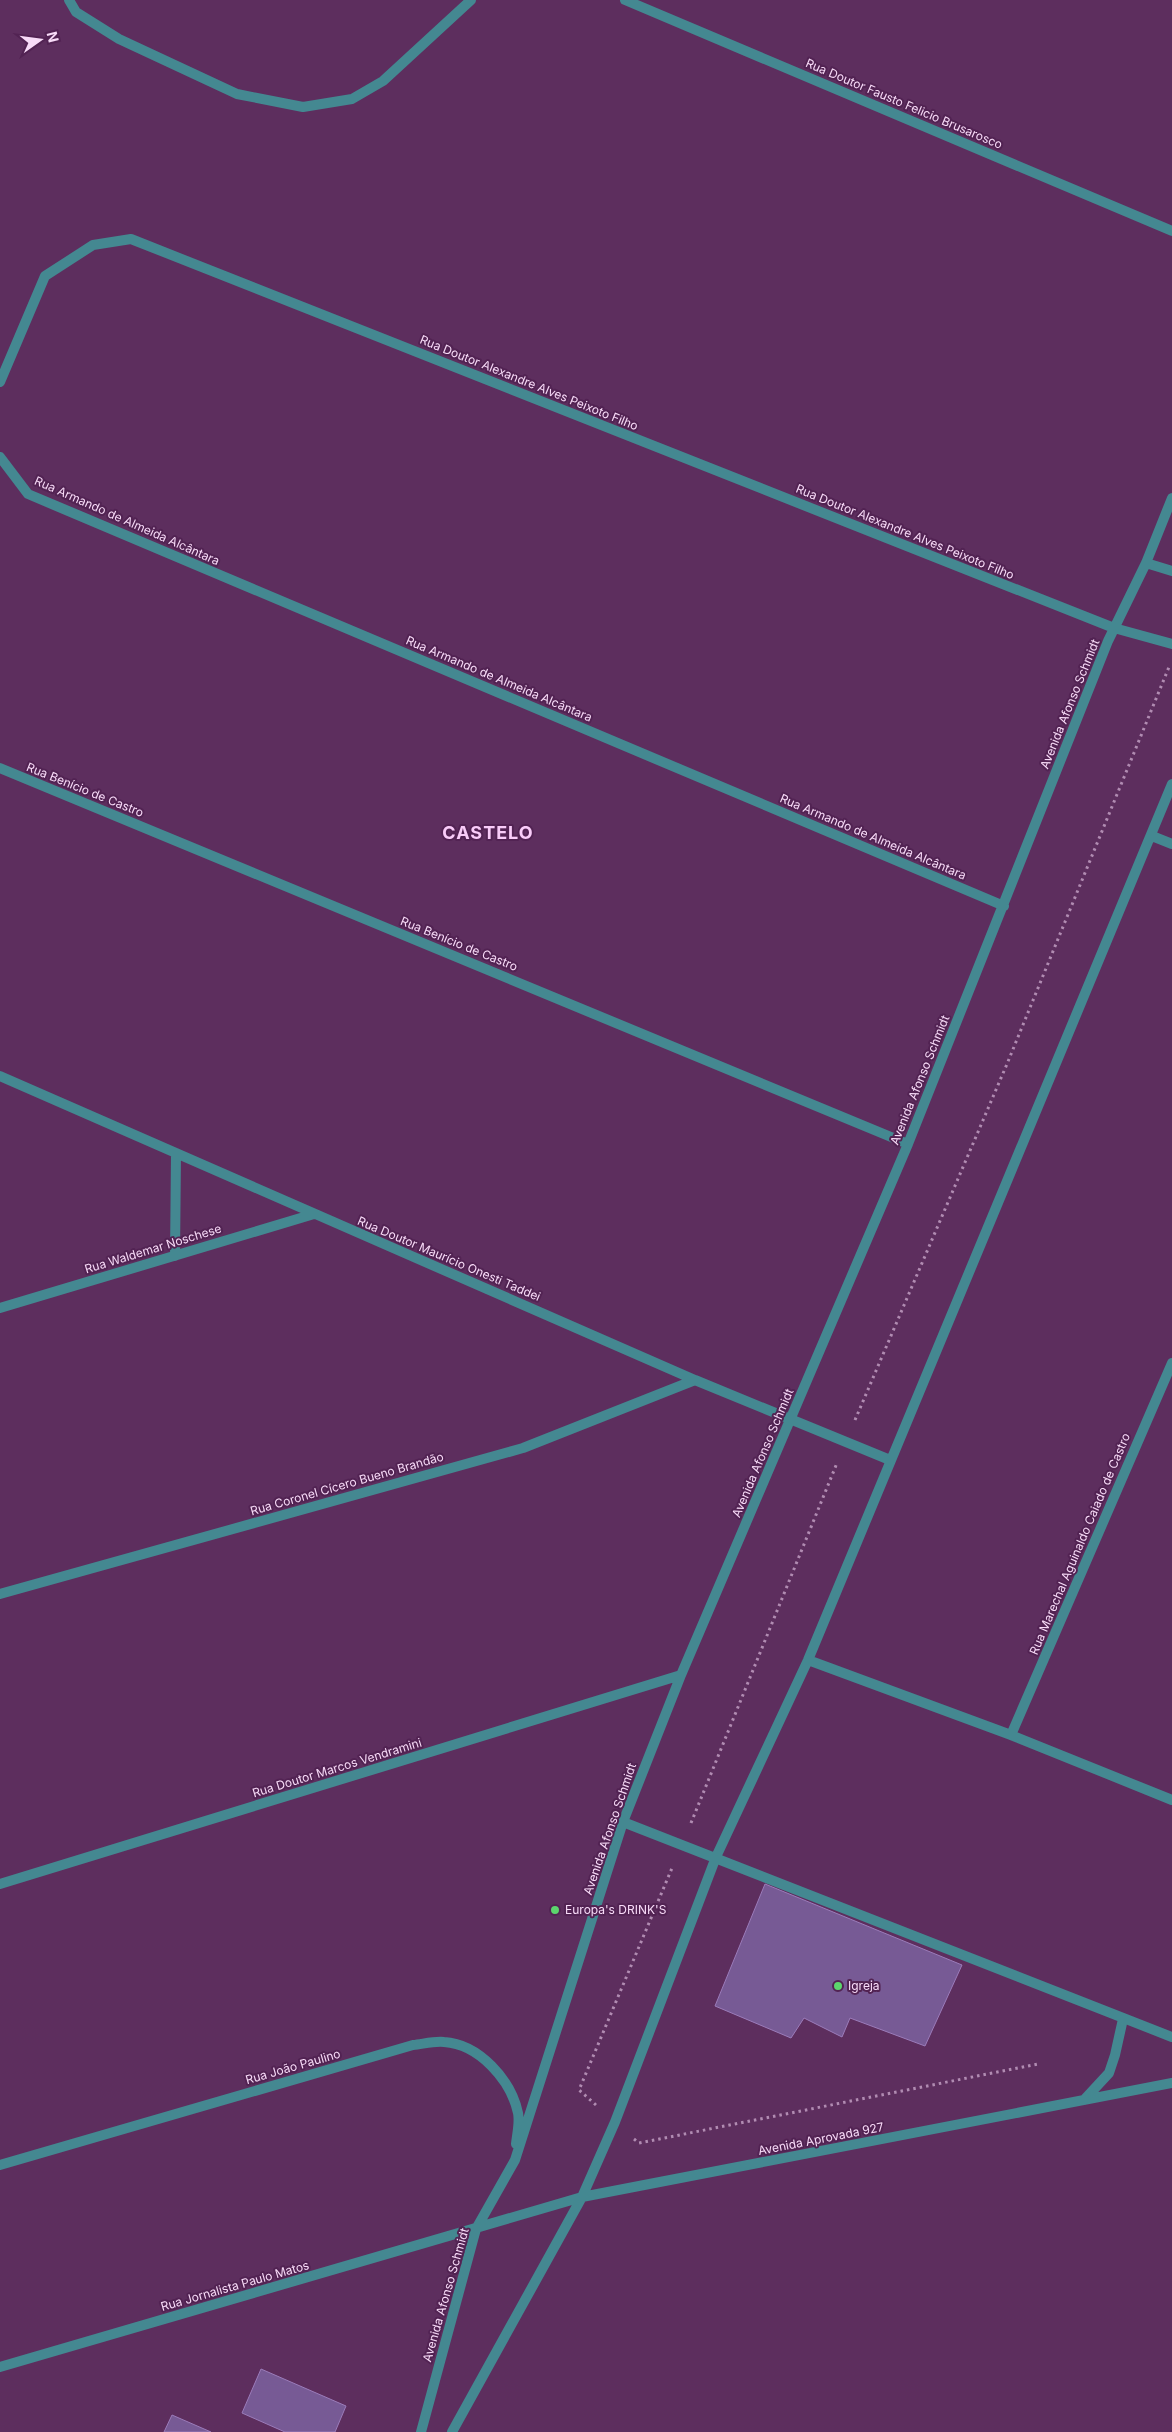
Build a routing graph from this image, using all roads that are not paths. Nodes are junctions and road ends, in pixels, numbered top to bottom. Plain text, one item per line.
1 (68, 0) edge
2 (471, 0) edge
3 (625, 0) edge
4 (1172, 231) edge
5 (0, 382) edge
6 (0, 457) edge
7 (1172, 498) edge
8 (1146, 562) junction
9 (1172, 572) edge
10 (1114, 628) junction
11 (1172, 644) edge
12 (0, 768) edge
13 (1172, 784) edge
14 (1152, 836) junction
15 (1172, 844) edge
16 (1004, 906) junction
17 (0, 1076) edge
18 (908, 1144) junction
19 (176, 1153) junction
20 (314, 1214) junction
21 (175, 1256) junction
22 (0, 1308) edge
23 (1172, 1363) edge
24 (695, 1380) junction
25 (791, 1418) junction
26 (890, 1460) junction
27 (0, 1594) edge
28 (808, 1660) junction
29 (681, 1675) junction
30 (1011, 1735) junction
31 (1172, 1800) edge
32 (623, 1822) junction
33 (716, 1857) junction
34 (0, 1884) edge
35 (1123, 2019) junction
36 (1172, 2037) edge
37 (1172, 2083) edge
38 (1084, 2100) junction
39 (515, 2160) junction
40 (0, 2165) edge
41 (582, 2197) junction
42 (476, 2229) junction
43 (0, 2367) edge
44 (421, 2432) edge
45 (452, 2432) edge

1 - 2 street
3 - 4 street, Rua Doutor Fausto Felicio Brusarosco
5 - 10 street, Rua Doutor Alexandre Alves Peixoto Filho
6 - 16 street, Rua Armando de Almeida Alcântara
7 - 8 street, Avenida Afonso Schmidt
8 - 9 street
8 - 10 street, Avenida Afonso Schmidt
10 - 11 street, Rua Doutor Alexandre Alves Peixoto Filho
10 - 16 street, Avenida Afonso Schmidt
12 - 18 street, Rua Benício de Castro
13 - 14 street
14 - 15 street
14 - 26 street
16 - 18 street, Avenida Afonso Schmidt
17 - 19 street, Rua Doutor Maurício Onesti Taddei
18 - 25 street, Avenida Afonso Schmidt
19 - 20 street, Rua Doutor Maurício Onesti Taddei
19 - 21 street
20 - 21 street, Rua Waldemar Noschese
20 - 24 street, Rua Doutor Maurício Onesti Taddei
21 - 22 street, Rua Waldemar Noschese
23 - 30 street, Rua Marechal Aguinaldo Caiado de Castro
24 - 25 street, Rua Doutor Maurício Onesti Taddei
24 - 27 street, Rua Coronel Cícero Bueno Brandão
25 - 26 street, Rua Doutor Maurício Onesti Taddei
25 - 29 street, Avenida Afonso Schmidt
26 - 28 street
28 - 30 street
28 - 33 street
29 - 32 street, Avenida Afonso Schmidt
29 - 34 street, Rua Doutor Marcos Vendramini
30 - 31 street
32 - 33 street
32 - 39 street, Avenida Afonso Schmidt
33 - 35 street
33 - 41 street
35 - 36 street
35 - 38 street
37 - 38 street, Avenida Aprovada 927
38 - 41 street, Avenida Aprovada 927
39 - 40 street, Rua João Paulino
39 - 42 street, Avenida Afonso Schmidt
41 - 42 street, Avenida Aprovada 927
41 - 45 street
42 - 43 street, Rua Jornalista Paulo Matos
42 - 44 street, Avenida Afonso Schmidt

